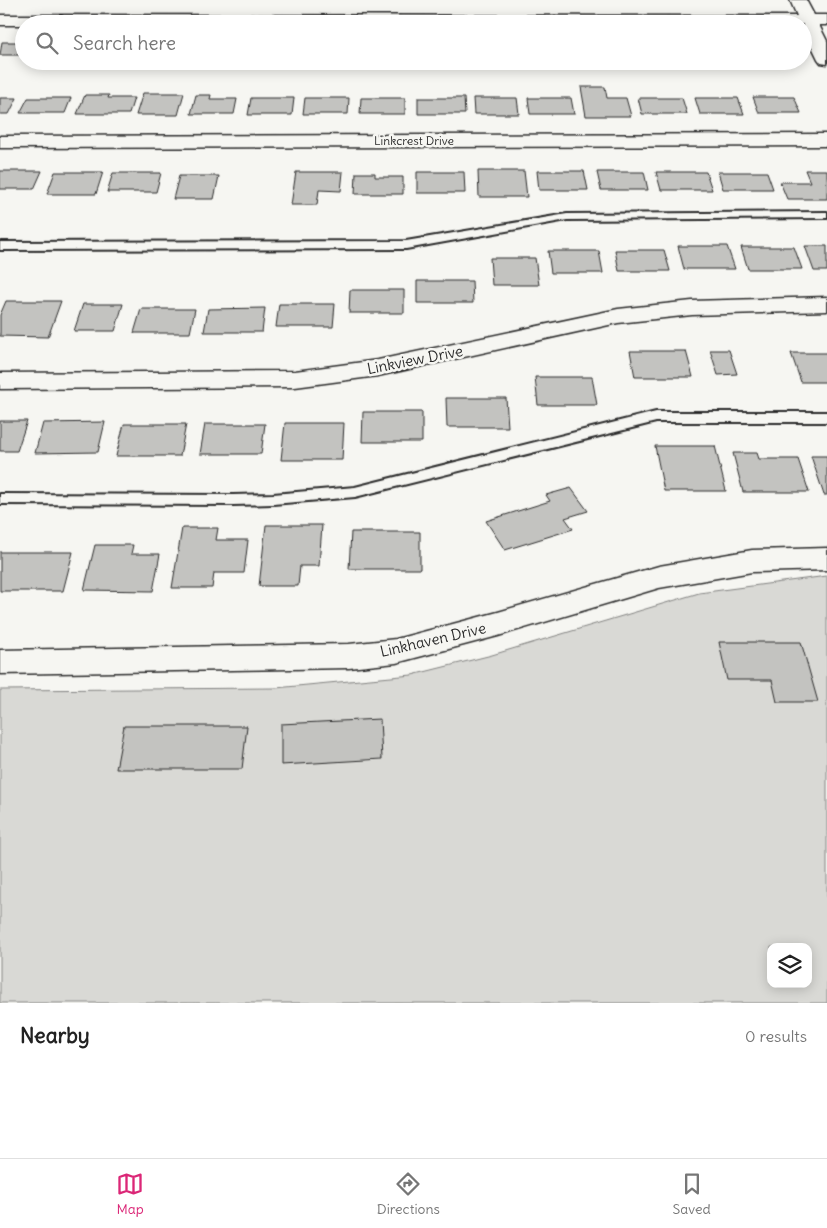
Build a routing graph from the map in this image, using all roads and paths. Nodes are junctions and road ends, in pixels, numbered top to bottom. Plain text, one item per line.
1 (798, 0) edge
2 (805, 15) edge
3 (0, 20) edge
4 (15, 20) edge
5 (812, 20) edge
6 (827, 20) edge
7 (812, 30) edge
8 (827, 59) edge
9 (827, 140) edge
10 (0, 142) edge
11 (827, 215) edge
12 (0, 246) edge
13 (827, 304) edge
14 (0, 381) edge
15 (827, 417) edge
16 (0, 499) edge
17 (827, 559) edge
18 (0, 662) edge

1 - 2 street
3 - 4 street
5 - 6 street
7 - 8 street
9 - 10 street, Linkcrest Drive
11 - 12 lane
13 - 14 street, Linkview Drive
15 - 16 lane
17 - 18 street, Linkhaven Drive

